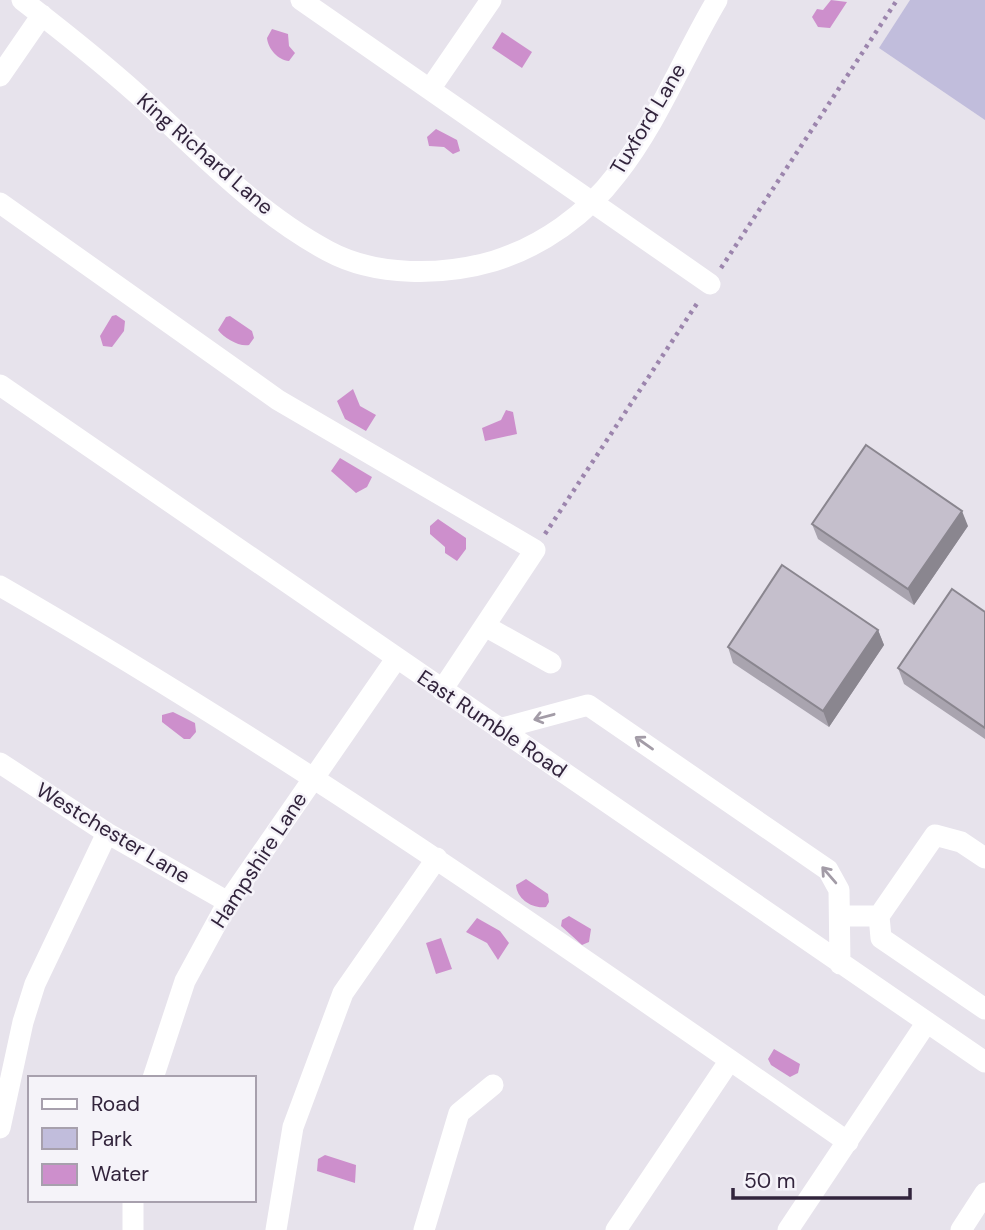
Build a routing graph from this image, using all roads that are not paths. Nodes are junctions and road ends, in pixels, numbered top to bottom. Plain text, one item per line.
1 (22, 0) edge
2 (301, 0) edge
3 (491, 0) edge
4 (717, 0) edge
5 (42, 15) junction
6 (0, 76) edge
7 (430, 89) junction
8 (0, 203) edge
9 (592, 203) junction
10 (565, 225) joint
11 (710, 284) dead end
12 (0, 385) edge
13 (0, 586) edge
14 (485, 626) junction
15 (396, 659) junction
16 (551, 663) dead end
17 (442, 690) junction
18 (499, 729) junction
19 (0, 763) edge
20 (314, 776) junction
21 (107, 833) junction
22 (437, 858) junction
23 (985, 858) edge
24 (228, 902) junction
25 (840, 916) junction
26 (880, 916) junction
27 (840, 964) junction
28 (985, 1009) edge
29 (927, 1022) junction
30 (730, 1060) junction
31 (985, 1062) edge
32 (154, 1076) edge
33 (493, 1085) dead end
34 (0, 1128) edge
35 (848, 1142) junction
36 (985, 1193) edge
37 (133, 1202) edge
38 (133, 1230) edge
39 (276, 1230) edge
40 (424, 1230) edge
41 (616, 1230) edge
42 (788, 1230) edge
43 (961, 1230) edge

1 - 5 street, King Richard Lane
2 - 7 street
3 - 7 street
4 - 9 street, Tuxford Lane
5 - 6 street
5 - 10 street, King Richard Lane
7 - 9 street
8 - 14 street
9 - 10 street, Tuxford Lane
9 - 11 street
12 - 15 street, East Rumble Road
13 - 20 street
14 - 16 street
14 - 17 street
15 - 17 street, East Rumble Road
15 - 20 street, Hampshire Lane
17 - 18 street, East Rumble Road
25 -> 18 street
18 - 27 street, East Rumble Road
19 - 21 street, Westchester Lane
20 - 22 street
20 - 24 street, Hampshire Lane
21 - 24 street, Westchester Lane
21 - 34 street
22 - 30 street
22 - 39 street
23 - 26 street
24 - 32 street, Hampshire Lane
25 - 26 street
25 - 27 street
26 - 28 street
27 - 29 street, East Rumble Road
29 - 31 street, East Rumble Road
29 - 35 street
30 - 35 street
30 - 41 street
33 - 40 street
35 - 42 street
36 - 43 street
37 - 38 street

